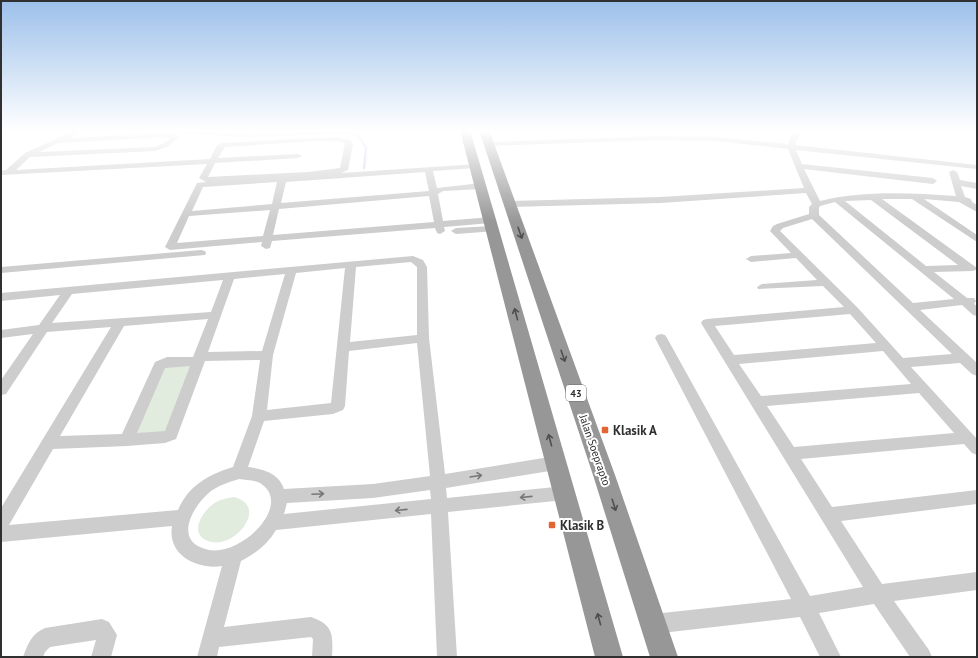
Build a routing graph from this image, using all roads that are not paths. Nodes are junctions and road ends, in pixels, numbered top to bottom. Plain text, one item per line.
1 (20, 161) edge
2 (212, 161) junction
3 (275, 161) edge
4 (287, 161) edge
5 (345, 161) edge
6 (475, 161) edge
7 (494, 161) edge
8 (796, 161) edge
9 (915, 161) edge
10 (476, 166) junction
11 (798, 166) junction
12 (273, 167) junction
13 (977, 167) edge
14 (429, 169) junction
15 (5, 172) edge
16 (953, 172) dead end
17 (1, 179) edge
18 (282, 179) junction
19 (933, 181) dead end
20 (956, 182) junction
21 (977, 186) edge
22 (482, 189) junction
23 (809, 190) junction
24 (434, 193) junction
25 (872, 196) junction
26 (913, 196) junction
27 (837, 199) junction
28 (961, 199) junction
29 (977, 202) edge
30 (510, 204) junction
31 (817, 204) junction
32 (276, 206) junction
33 (977, 209) edge
34 (186, 214) junction
35 (814, 216) junction
36 (492, 224) junction
37 (440, 229) junction
38 (977, 238) edge
39 (267, 243) junction
40 (799, 255) junction
41 (751, 258) dead end
42 (351, 265) junction
43 (973, 267) edge
44 (925, 269) junction
45 (1, 270) edge
46 (291, 270) junction
47 (230, 275) junction
48 (825, 283) junction
49 (762, 287) dead end
50 (69, 290) junction
51 (1, 296) edge
52 (971, 301) edge
53 (910, 307) junction
54 (853, 310) junction
55 (977, 312) edge
56 (216, 315) junction
57 (120, 322) junction
58 (45, 328) junction
59 (1, 334) edge
60 (423, 338) junction
61 (661, 338) dead end
62 (345, 347) junction
63 (884, 347) junction
64 (267, 355) junction
65 (963, 358) junction
66 (198, 359) junction
67 (730, 360) junction
68 (900, 363) junction
69 (977, 371) edge
70 (921, 388) junction
71 (1, 390) edge
72 (756, 402) junction
73 (259, 416) junction
74 (966, 438) junction
75 (127, 440) junction
76 (49, 443) junction
77 (977, 449) edge
78 (790, 454) junction
79 (556, 463) junction
80 (239, 472) junction
81 (438, 482) junction
82 (565, 494) junction
83 (279, 496) junction
84 (977, 497) edge
85 (440, 506) junction
86 (827, 515) junction
87 (181, 517) junction
88 (1, 523) edge
89 (273, 523) junction
90 (1, 534) edge
91 (234, 556) junction
92 (977, 580) edge
93 (878, 594) junction
94 (805, 606) junction
95 (653, 624) junction
96 (211, 638) junction
97 (33, 657) edge
98 (101, 657) edge
99 (207, 657) edge
100 (322, 657) edge
101 (447, 657) edge
102 (609, 657) edge
103 (664, 657) edge
104 (831, 657) edge
105 (922, 657) edge

1 - 15 street
2 - 12 street
2 - 12 street
2 - 15 street
3 - 12 street
4 - 12 street
5 - 12 street
6 - 10 highway
7 - 30 highway, Jalan Soeprapto / 43
8 - 11 street
9 - 13 street
10 - 14 street
10 - 22 highway
11 - 19 street
11 - 23 street
14 - 18 street
14 - 24 street
15 - 17 street
16 - 20 street
18 - 32 street
18 - 34 street
20 - 21 street
20 - 28 street
22 - 24 street
22 - 36 highway
23 - 30 street
23 - 31 street
24 - 32 street
24 - 37 street
25 - 26 street
25 - 27 street
25 - 43 street
26 - 28 street
26 - 38 street
27 - 31 street
27 - 44 street
28 - 29 street
28 - 33 street
30 -> 95 highway, Jalan Soeprapto / 43
31 - 35 street
32 - 34 street
32 - 39 street
34 - 39 street
35 - 40 street
35 - 53 street
36 - 37 street
79 -> 36 highway
37 - 39 street
39 - 45 street
40 - 41 street
40 - 48 street
42 - 46 street
42 - 60 street
42 - 62 street
43 - 44 street
44 - 52 street
46 - 47 street
46 - 64 street
47 - 50 street
47 - 56 street
48 - 49 street
48 - 54 street
50 - 51 street
50 - 58 street
52 - 53 street
52 - 55 street
53 - 65 street
54 - 63 street
54 - 67 street
56 - 57 street
56 - 66 street
57 - 58 street
57 - 76 street
58 - 59 street
58 - 71 street
60 - 62 street
60 - 81 street
61 - 94 street
62 - 73 street
63 - 67 street
63 - 68 street
64 - 66 street
64 - 73 street
65 - 68 street
65 - 69 street
66 - 75 street
66 - 75 street
67 - 72 street
68 - 70 street
70 - 72 street
70 - 74 street
72 - 78 street
73 - 80 street
74 - 77 street
74 - 78 street
75 - 76 street
76 - 88 street
78 - 86 street
81 -> 79 street
79 - 82 highway
80 - 83 street
80 - 87 street
83 -> 81 street
81 - 85 street
82 -> 85 street
102 -> 82 highway
83 - 89 street
84 - 86 street
85 -> 89 street
85 - 101 street
86 - 93 street
87 - 90 street
87 - 91 street
89 - 91 street
91 - 96 street
92 - 93 street
93 - 94 street
93 - 105 street
94 - 95 street
94 - 104 street
95 - 103 highway, Jalan Soeprapto / 43
96 - 99 street
96 - 100 street
97 - 98 street

